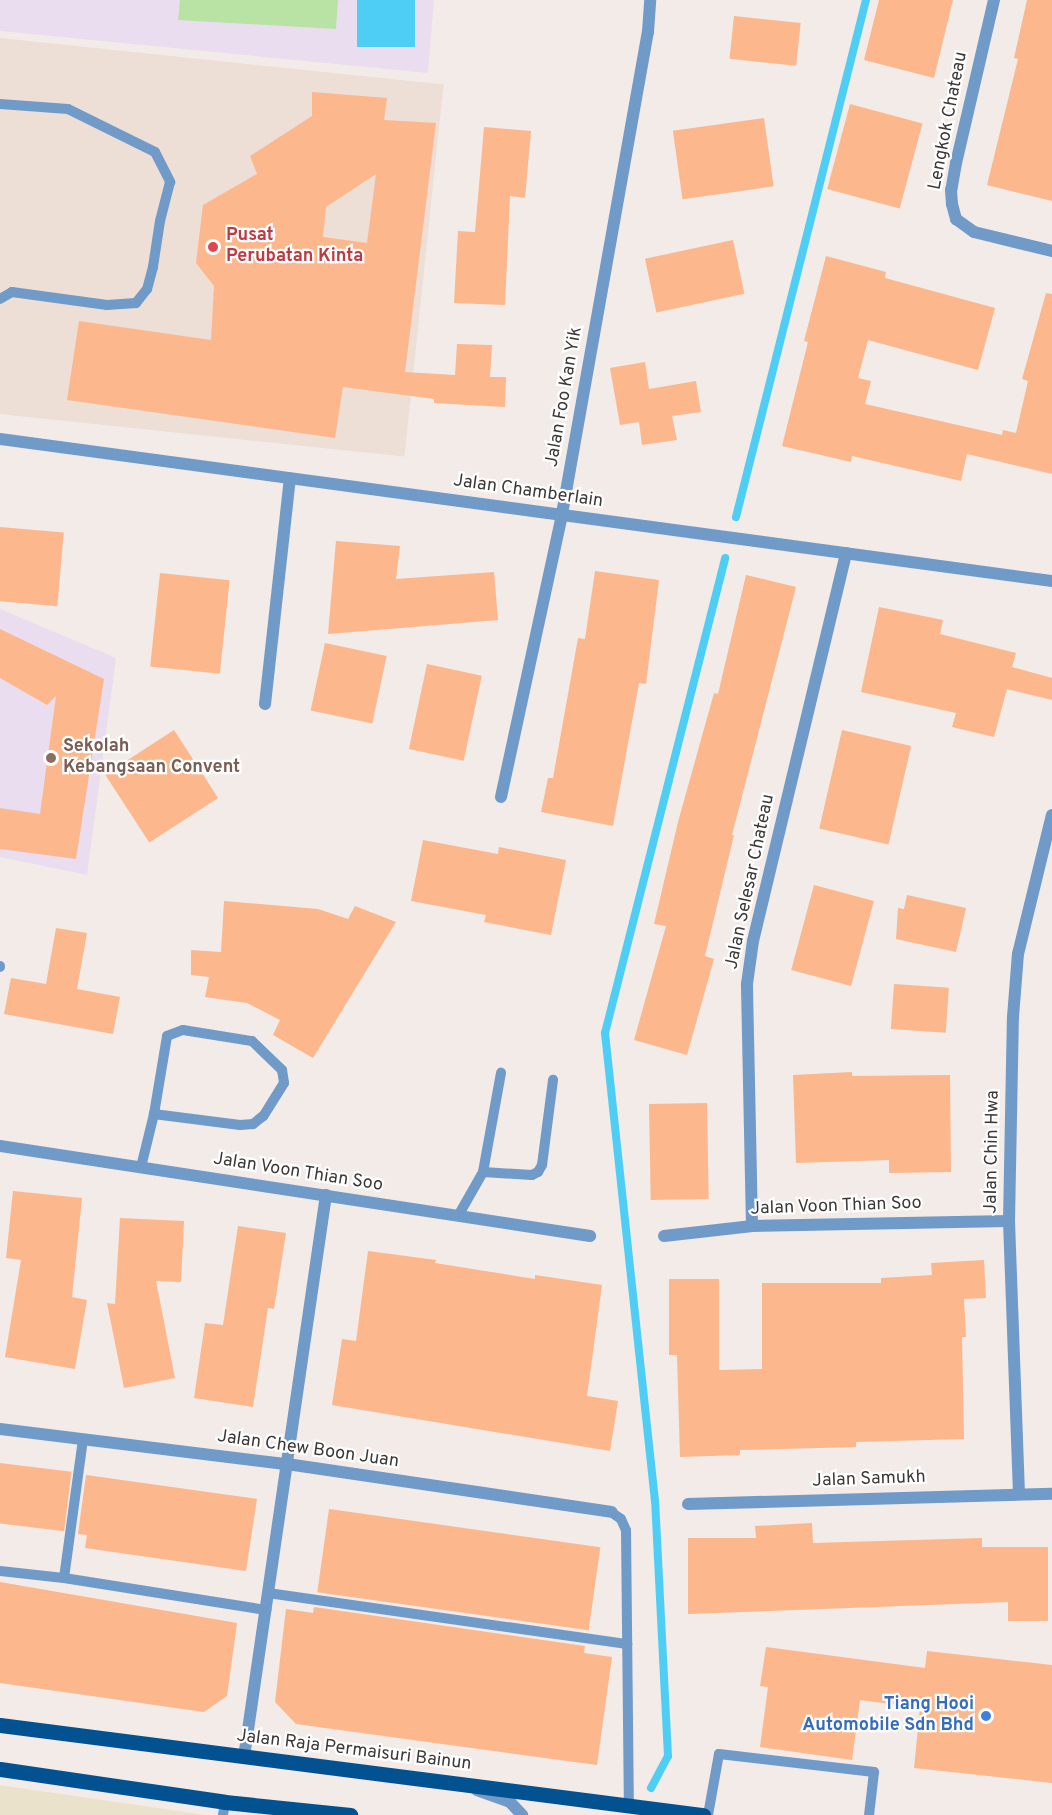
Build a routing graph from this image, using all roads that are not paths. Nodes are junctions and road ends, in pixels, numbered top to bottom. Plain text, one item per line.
1 (650, 0) edge
2 (994, 0) edge
3 (0, 104) edge
4 (1052, 251) edge
5 (0, 299) edge
6 (0, 438) edge
7 (290, 478) junction
8 (562, 514) junction
9 (846, 553) junction
10 (1052, 581) edge
11 (265, 704) dead end
12 (501, 797) dead end
13 (1052, 814) edge
14 (501, 1073) dead end
15 (553, 1080) dead end
16 (154, 1114) junction
17 (0, 1146) edge
18 (141, 1167) junction
19 (483, 1172) junction
20 (326, 1195) junction
21 (458, 1216) junction
22 (1009, 1221) junction
23 (752, 1226) junction
24 (590, 1236) dead end
25 (664, 1236) dead end
26 (0, 1428) edge
27 (83, 1440) junction
28 (287, 1464) junction
29 (1019, 1494) junction
30 (1052, 1494) edge
31 (688, 1504) dead end
32 (611, 1512) joint
33 (0, 1572) edge
34 (64, 1578) junction
35 (268, 1593) junction
36 (266, 1610) junction
37 (627, 1644) junction
38 (0, 1725) edge
39 (244, 1757) junction
40 (0, 1769) edge
41 (464, 1785) junction
42 (629, 1806) junction
43 (224, 1808) edge
44 (350, 1815) edge
45 (522, 1815) edge
46 (703, 1815) edge
47 (708, 1815) edge
48 (869, 1815) edge

1 - 8 street, Jalan Foo Kan Yik
2 - 4 street, Lengkok Chateau
3 - 5 lane
6 - 7 street, Jalan Chamberlain
7 - 8 street, Jalan Chamberlain
7 - 11 street
8 - 9 street, Jalan Chamberlain
8 - 12 street, Jalan Foo Kan Yik
9 - 10 street, Jalan Chamberlain
9 - 23 street, Jalan Selesar Chateau
13 - 22 street, Jalan Chin Hwa
14 - 19 lane
15 - 19 lane
16 - 16 lane
16 - 18 lane
17 - 18 street, Jalan Voon Thian Soo
18 - 20 street, Jalan Voon Thian Soo
19 - 21 lane
20 - 21 street, Jalan Voon Thian Soo
20 - 28 street
21 - 24 street, Jalan Voon Thian Soo
22 - 23 street, Jalan Voon Thian Soo
22 - 29 street, Jalan Chin Hwa
23 - 25 street, Jalan Voon Thian Soo
26 - 27 street, Jalan Chew Boon Juan
27 - 28 street, Jalan Chew Boon Juan
27 - 34 lane
28 - 32 street, Jalan Chew Boon Juan
28 - 35 street
29 - 30 street, Jalan Samukh
29 - 31 street, Jalan Samukh
32 - 37 lane
33 - 34 lane
34 - 36 lane
35 - 36 street
35 - 37 lane
36 - 39 street
37 - 42 lane
38 - 39 main road, Jalan Raja Permaisuri Bainun
39 - 41 main road, Jalan Raja Permaisuri Bainun
40 - 43 main road
41 - 42 main road, Jalan Raja Permaisuri Bainun
41 - 45 street
42 - 46 main road, Jalan Raja Permaisuri Bainun
43 - 44 main road
47 - 48 lane

